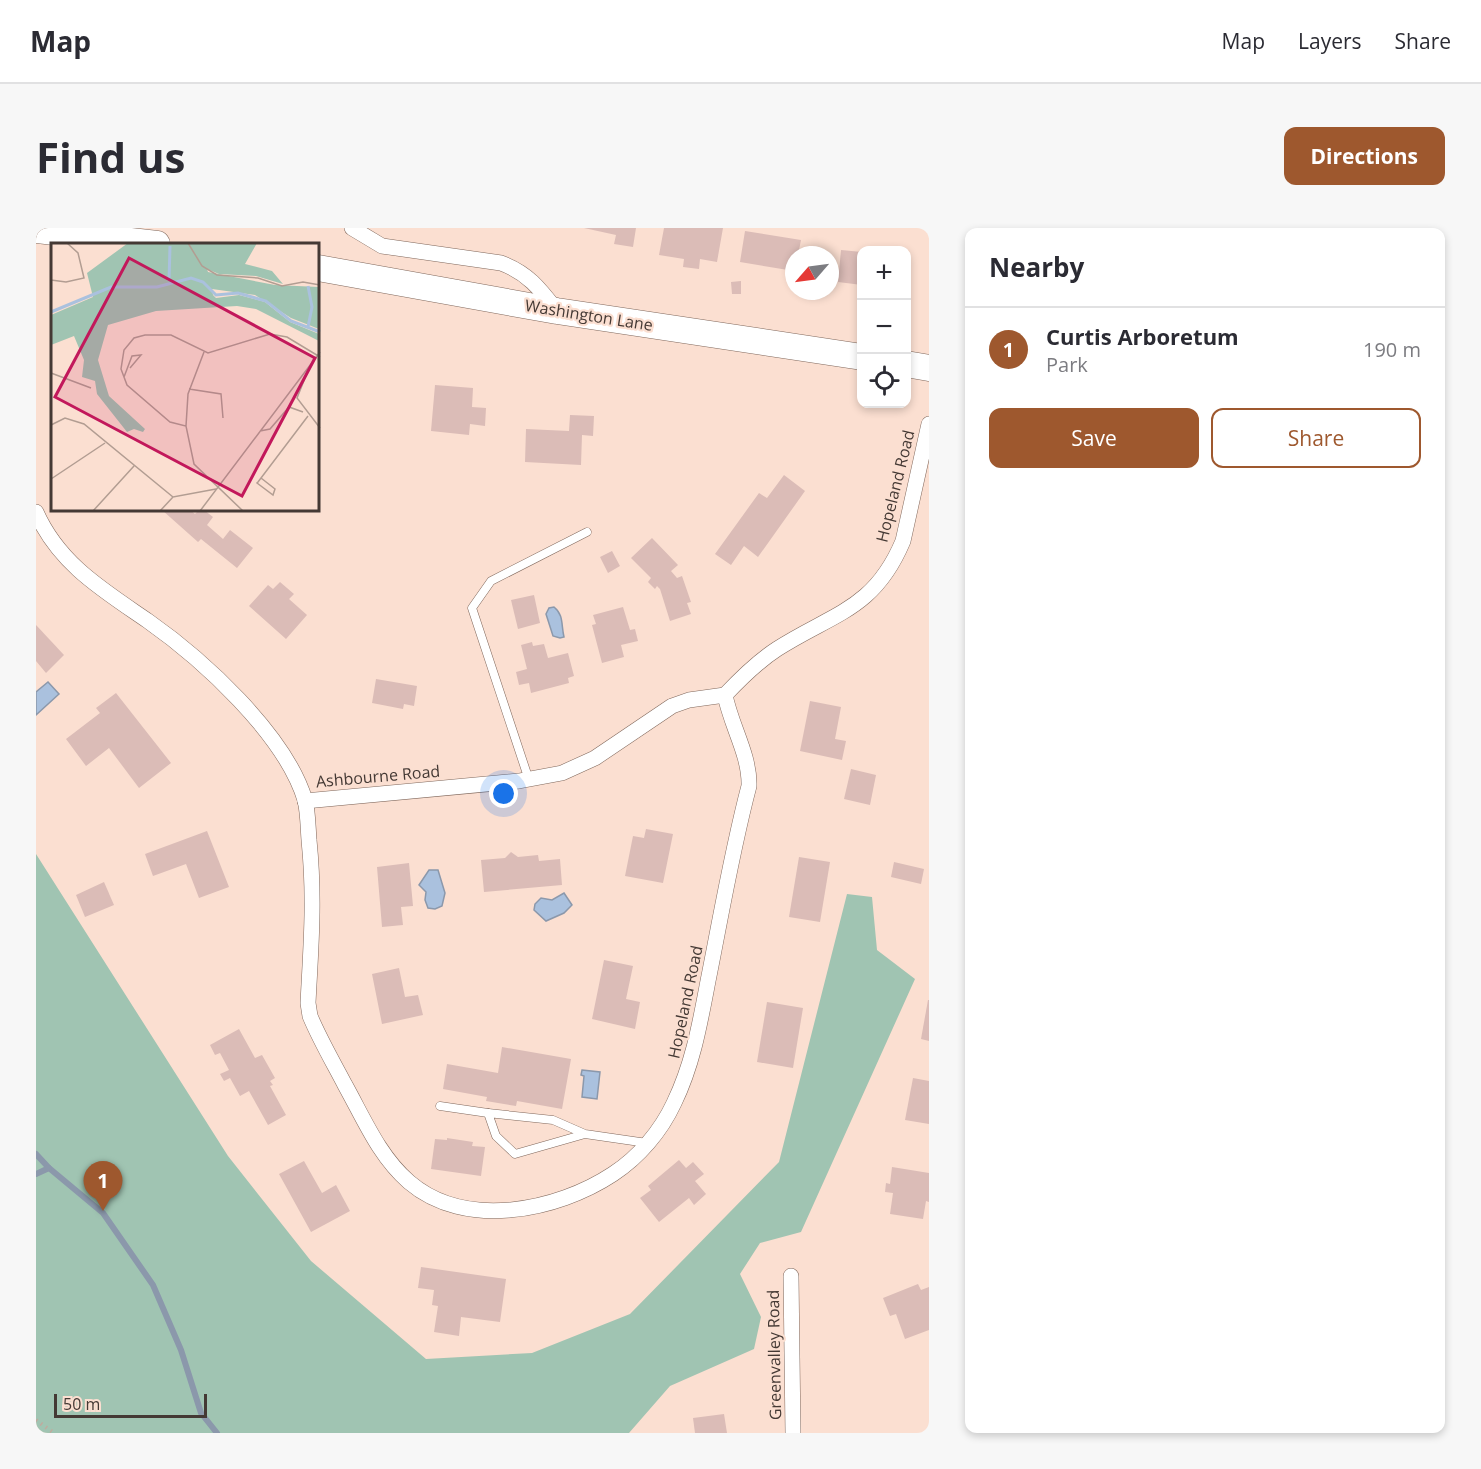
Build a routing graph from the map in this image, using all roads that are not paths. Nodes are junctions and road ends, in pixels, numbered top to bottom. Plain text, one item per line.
1 (352, 228) edge
2 (36, 230) edge
3 (105, 232) edge
4 (153, 243) edge
5 (320, 268) edge
6 (557, 311) junction
7 (857, 356) edge
8 (911, 365) edge
9 (929, 368) edge
10 (929, 424) edge
11 (36, 512) edge
12 (587, 532) dead end
13 (725, 695) junction
14 (529, 780) junction
15 (305, 801) junction
16 (440, 1106) dead end
17 (488, 1113) junction
18 (585, 1134) junction
19 (648, 1144) junction
20 (791, 1276) dead end
21 (793, 1433) edge

1 - 6 street
2 - 3 main road
3 - 4 main road
5 - 6 main road, Washington Lane
6 - 7 main road, Washington Lane
8 - 9 main road
10 - 13 street, Hopeland Road
11 - 15 street, Ashbourne Road
12 - 14 lane
13 - 14 street, Ashbourne Road
13 - 19 street, Hopeland Road
14 - 15 street, Ashbourne Road
15 - 19 street, Hopeland Road
16 - 17 lane
17 - 18 lane
17 - 18 lane
18 - 19 lane
20 - 21 street, Greenvalley Road

